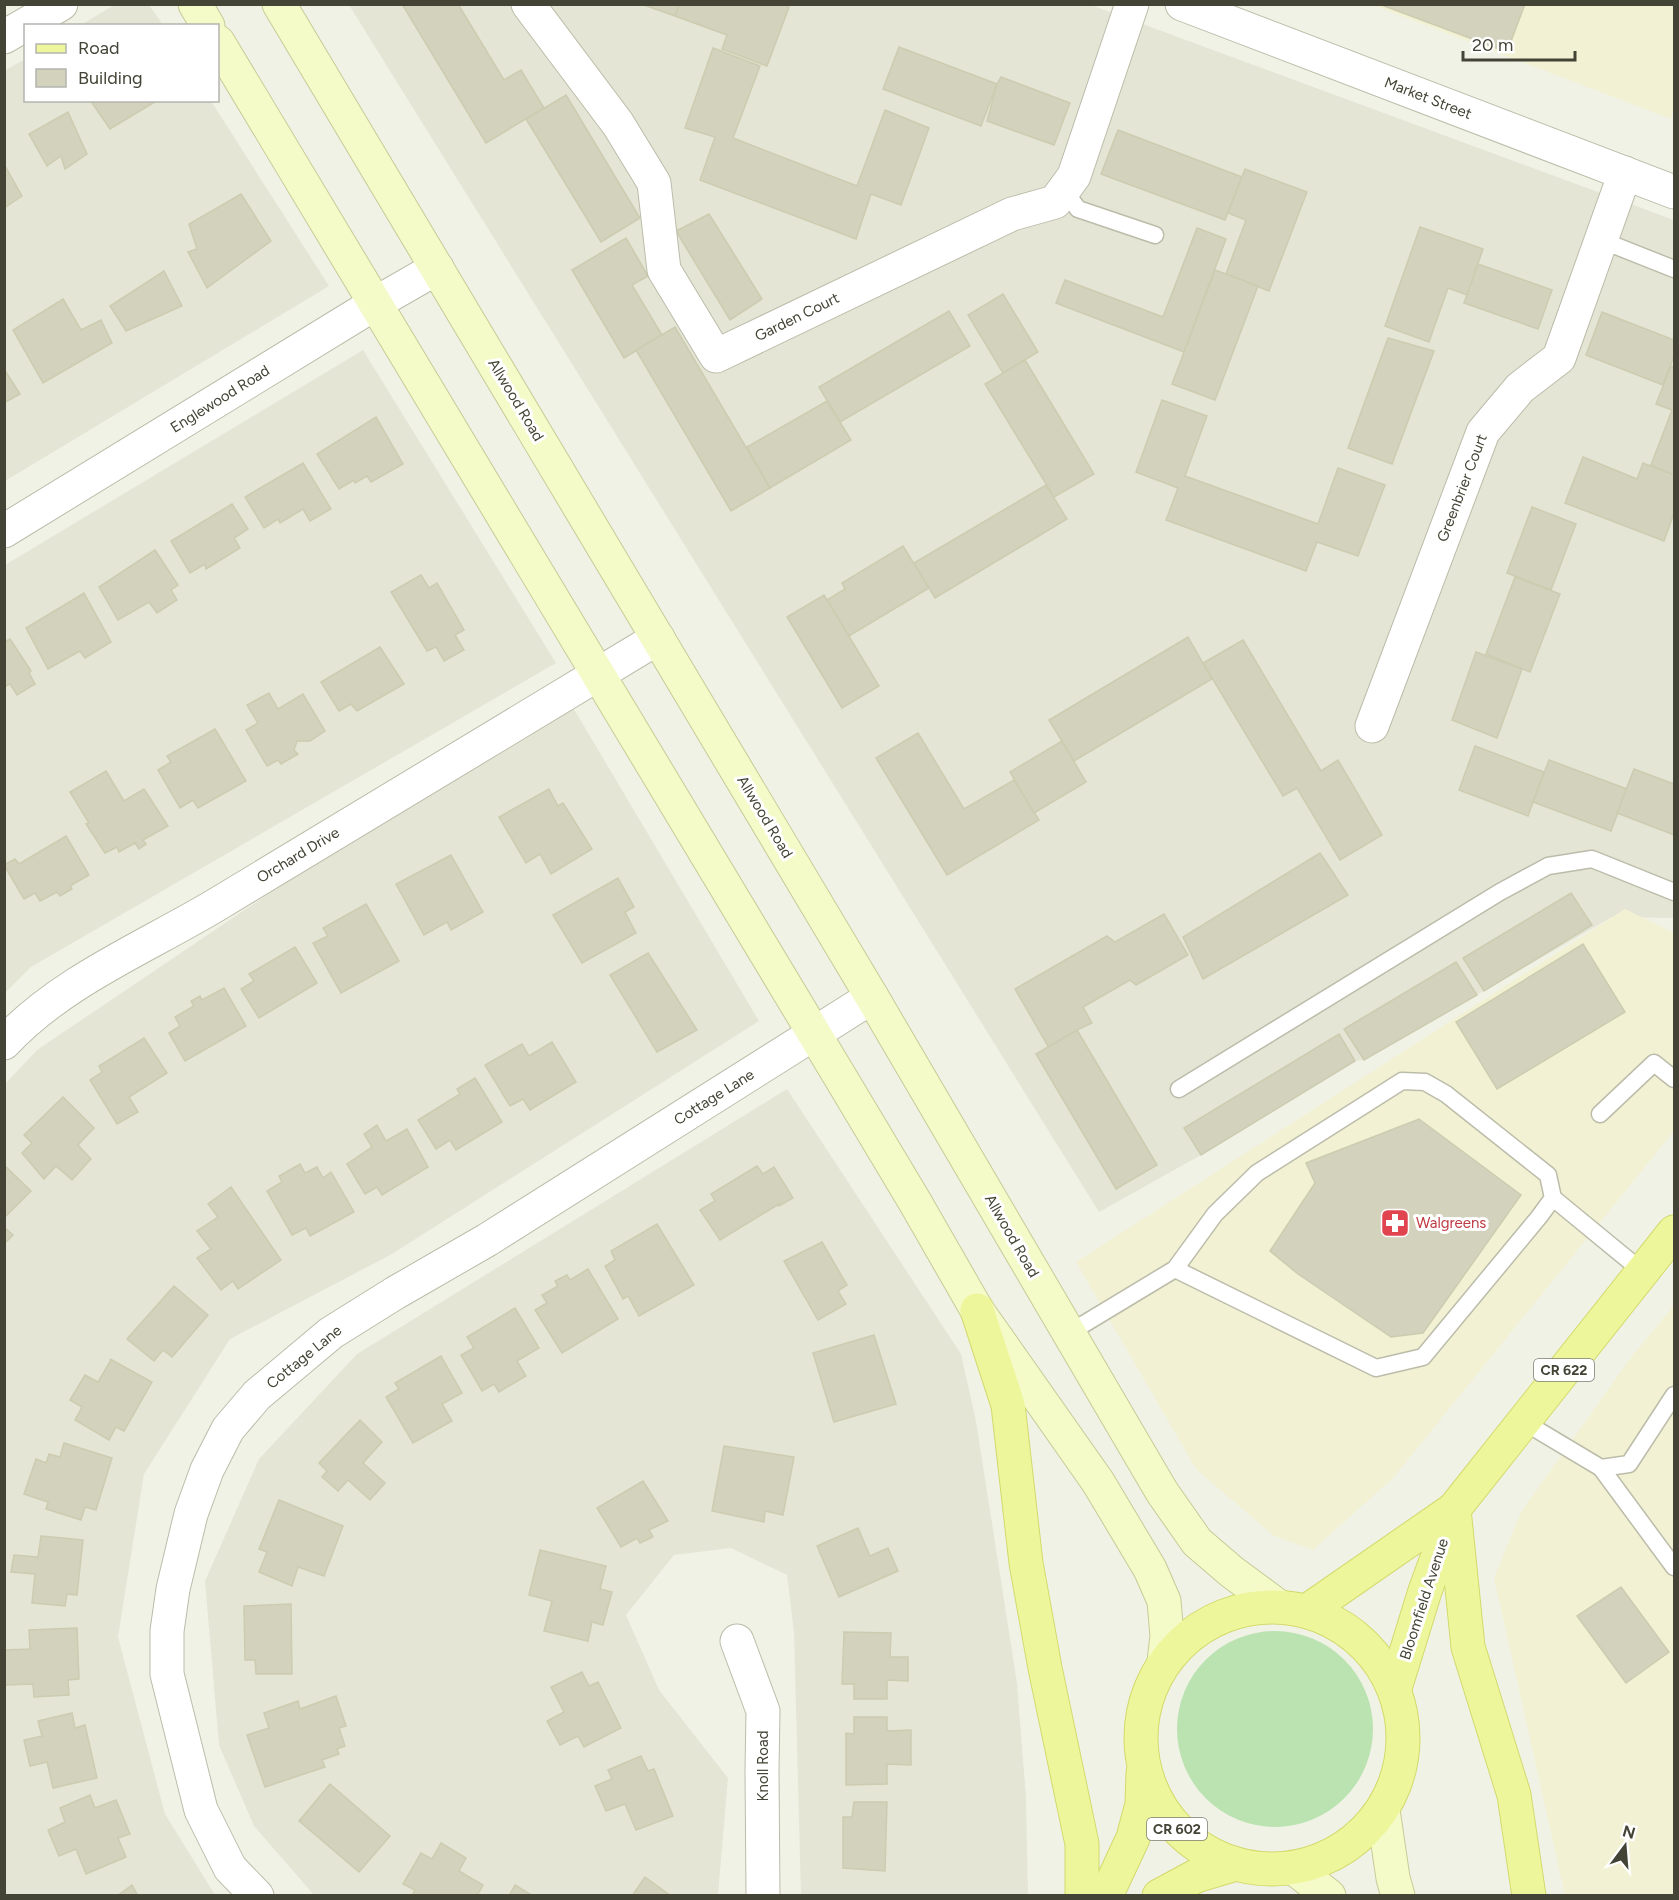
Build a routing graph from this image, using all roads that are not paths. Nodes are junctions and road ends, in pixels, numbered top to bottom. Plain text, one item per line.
1 (61, 4) edge
2 (195, 4) edge
3 (279, 4) edge
4 (528, 4) edge
5 (1132, 4) edge
6 (1182, 4) edge
7 (26, 24) edge
8 (207, 24) edge
9 (24, 25) edge
10 (4, 37) edge
11 (219, 44) edge
12 (1625, 174) junction
13 (1064, 190) junction
14 (1674, 192) edge
15 (1155, 235) dead end
16 (1601, 240) junction
17 (436, 268) junction
18 (1674, 268) edge
19 (376, 303) junction
20 (4, 531) edge
21 (658, 638) junction
22 (598, 674) junction
23 (1372, 726) dead end
24 (1674, 892) edge
25 (872, 997) junction
26 (814, 1033) junction
27 (4, 1043) edge
28 (1674, 1079) edge
29 (1179, 1089) dead end
30 (1600, 1114) dead end
31 (1552, 1198) junction
32 (1674, 1232) edge
33 (1175, 1269) junction
34 (1643, 1272) junction
35 (977, 1310) junction
36 (1069, 1333) junction
37 (1674, 1395) edge
38 (1524, 1422) junction
39 (1601, 1468) junction
40 (1454, 1509) junction
41 (1674, 1567) edge
42 (1293, 1608) junction
43 (737, 1641) dead end
44 (1164, 1662) junction
45 (1395, 1688) junction
46 (1143, 1768) junction
47 (1383, 1810) junction
48 (1236, 1864) junction
49 (1294, 1868) junction
50 (257, 1896) edge
51 (763, 1896) edge
52 (1082, 1896) edge
53 (1106, 1896) edge
54 (1159, 1896) edge
55 (1329, 1896) edge
56 (1398, 1896) edge
57 (1529, 1896) edge

1 - 7 street
2 - 8 main road
3 - 17 main road, Allwood Road / CR 602
4 - 13 street, Garden Court
5 - 13 street, Garden Court
6 - 12 street, Market Street
9 - 10 street
11 - 19 main road, CR 602
12 - 14 street, Market Street
12 - 16 street, Greenbrier Court
13 - 15 lane
16 - 18 lane
16 - 23 street, Greenbrier Court
17 - 19 street, Englewood Road
17 - 21 main road, Allwood Road / CR 602
19 - 20 street, Englewood Road
19 - 22 main road, CR 602
21 - 22 street, Orchard Drive
21 - 25 main road, Allwood Road / CR 602
22 - 26 main road, CR 602
22 - 27 street, Orchard Drive
24 - 29 lane
25 - 26 street, Cottage Lane
25 - 36 main road, Allwood Road / CR 602
26 - 35 main road, CR 602
26 - 50 street, Cottage Lane
28 - 30 lane
31 - 33 lane
31 - 33 lane
31 - 34 lane
32 - 34 main road, Bloomfield Avenue / CR 622
33 - 36 lane
34 - 38 main road, Bloomfield Avenue / CR 622
35 - 44 main road, CR 602
35 - 52 main road
36 - 42 main road, Allwood Road / CR 602
37 - 39 lane
38 - 39 lane
38 - 40 main road, Bloomfield Avenue / CR 622
39 - 41 lane
40 - 42 main road, Bloomfield Avenue / CR 622
40 - 45 main road, Bloomfield Avenue / CR 622
40 - 57 main road
42 - 44 main road, CR 602
42 - 45 main road, CR 602
43 - 51 street, Knoll Road
44 - 46 main road, CR 602
45 - 47 main road, CR 602
46 - 48 main road, CR 602
46 - 53 main road
47 - 49 main road, CR 602
47 - 56 main road
48 - 49 main road, CR 602
48 - 54 main road
49 - 55 main road

